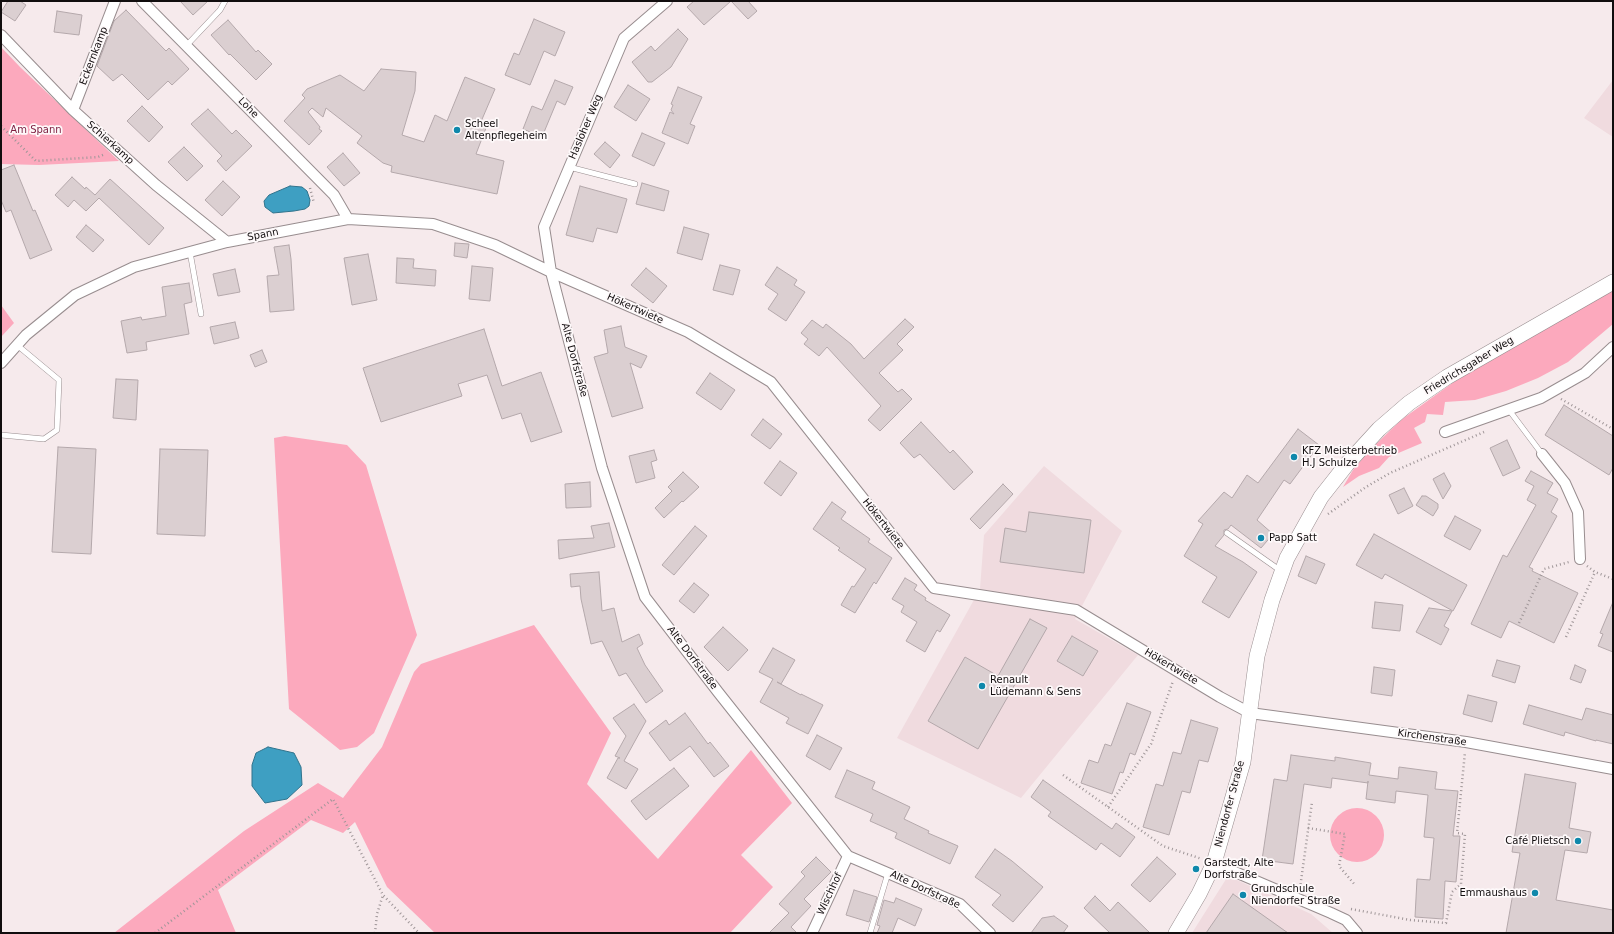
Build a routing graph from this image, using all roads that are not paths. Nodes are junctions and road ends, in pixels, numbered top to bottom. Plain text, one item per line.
1 (114, 1) edge
2 (142, 1) edge
3 (225, 1) edge
4 (667, 1) edge
5 (1, 35) edge
6 (187, 45) junction
7 (74, 110) junction
8 (569, 166) junction
9 (635, 184) dead end
10 (348, 219) junction
11 (227, 242) junction
12 (190, 252) junction
13 (551, 272) junction
14 (1613, 282) edge
15 (201, 314) dead end
16 (17, 345) junction
17 (1613, 347) edge
18 (1, 363) edge
19 (1509, 410) junction
20 (1445, 432) dead end
21 (1, 435) edge
22 (1542, 454) joint
23 (1227, 533) dead end
24 (1580, 559) road end
25 (1282, 572) junction
26 (1250, 713) junction
27 (1613, 769) edge
28 (848, 856) junction
29 (1214, 863) junction
30 (888, 873) junction
31 (812, 933) edge
32 (870, 933) edge
33 (990, 933) edge
34 (1176, 933) edge
35 (1357, 933) edge

1 - 7 street, Eckernkamp
2 - 6 street, Lohe
3 - 6 lane
4 - 8 street, Hasloher Weg
5 - 7 street, Schierkamp
6 - 10 street, Lohe
7 - 11 street, Schierkamp
8 - 9 lane
8 - 13 street, Hasloher Weg
10 - 11 street, Spann
10 - 13 street, Spann
11 - 12 street, Spann
12 - 15 lane
12 - 16 street, Spann
13 - 26 street, Hökertwiete
13 - 28 street, Alte Dorfstraße
14 - 25 main road, Friedrichsgaber Weg
16 - 18 street, Spann
16 - 21 lane
17 - 19 street
19 - 20 street
19 - 22 lane
22 - 24 street
23 - 25 lane
25 - 26 main road, Friedrichsgaber Weg
26 - 27 street, Kirchenstraße
26 - 29 main road, Niendorfer Straße
28 - 30 street, Alte Dorfstraße
28 - 31 street, Wischhof
29 - 34 main road, Niendorfer Straße
29 - 35 street
30 - 32 lane
30 - 33 street, Alte Dorfstraße

